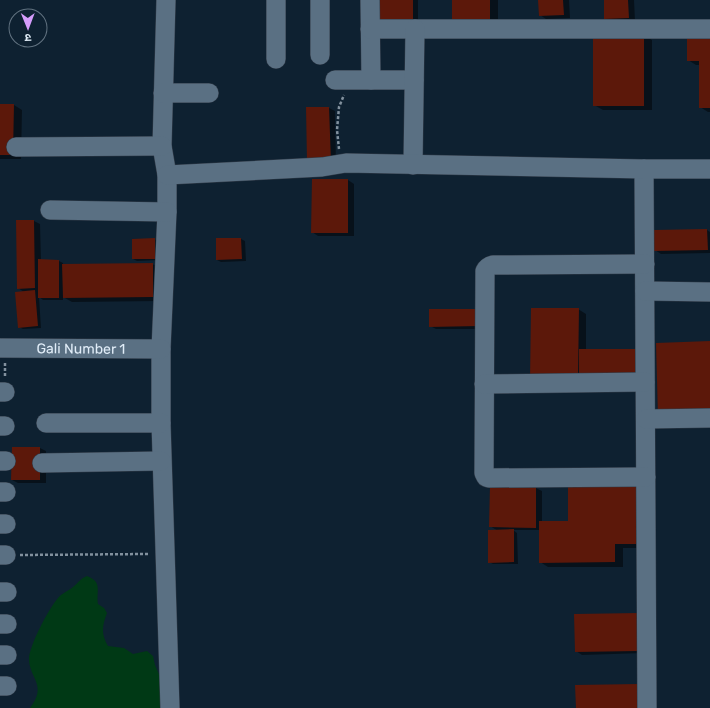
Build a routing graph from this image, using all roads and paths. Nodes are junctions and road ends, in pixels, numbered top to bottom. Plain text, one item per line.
1 (166, 0) edge
2 (276, 0) edge
3 (320, 0) edge
4 (370, 0) edge
5 (370, 29) junction
6 (415, 29) junction
7 (710, 29) edge
8 (320, 55) dead end
9 (276, 59) dead end
10 (343, 80) joint
11 (371, 80) junction
12 (414, 80) junction
13 (163, 93) junction
14 (209, 93) dead end
15 (162, 146) junction
16 (16, 147) dead end
17 (346, 163) junction
18 (413, 164) junction
19 (644, 169) junction
20 (710, 169) edge
21 (167, 175) junction
22 (50, 210) dead end
23 (167, 212) junction
24 (645, 264) junction
25 (645, 291) junction
26 (710, 292) edge
27 (0, 348) edge
28 (161, 349) junction
29 (645, 382) junction
30 (484, 384) junction
31 (710, 418) edge
32 (646, 419) junction
33 (46, 423) dead end
34 (161, 423) junction
35 (162, 461) junction
36 (42, 463) dead end
37 (646, 476) junction
38 (165, 554) junction
39 (3, 555) edge
40 (170, 708) edge
41 (647, 708) edge

1 - 13 street
2 - 9 street
3 - 8 street
4 - 5 street
5 - 6 street
5 - 11 street
6 - 7 street
6 - 12 street
10 - 11 street
10 - 17 path
11 - 12 street
12 - 18 street
13 - 14 street
13 - 15 street
15 - 16 street
15 - 21 street
17 - 18 street
17 - 21 street
18 - 19 street
19 - 20 street
19 - 24 street
21 - 23 street
22 - 23 street
23 - 28 street
24 - 25 street
24 - 30 street
25 - 26 street
25 - 29 street
27 - 28 street, Gali Number 1
28 - 34 street
29 - 30 street
29 - 32 street
30 - 37 street
31 - 32 street
32 - 37 street
33 - 34 street
34 - 35 street
35 - 36 street
35 - 38 street
37 - 41 street
38 - 39 path
38 - 40 street

